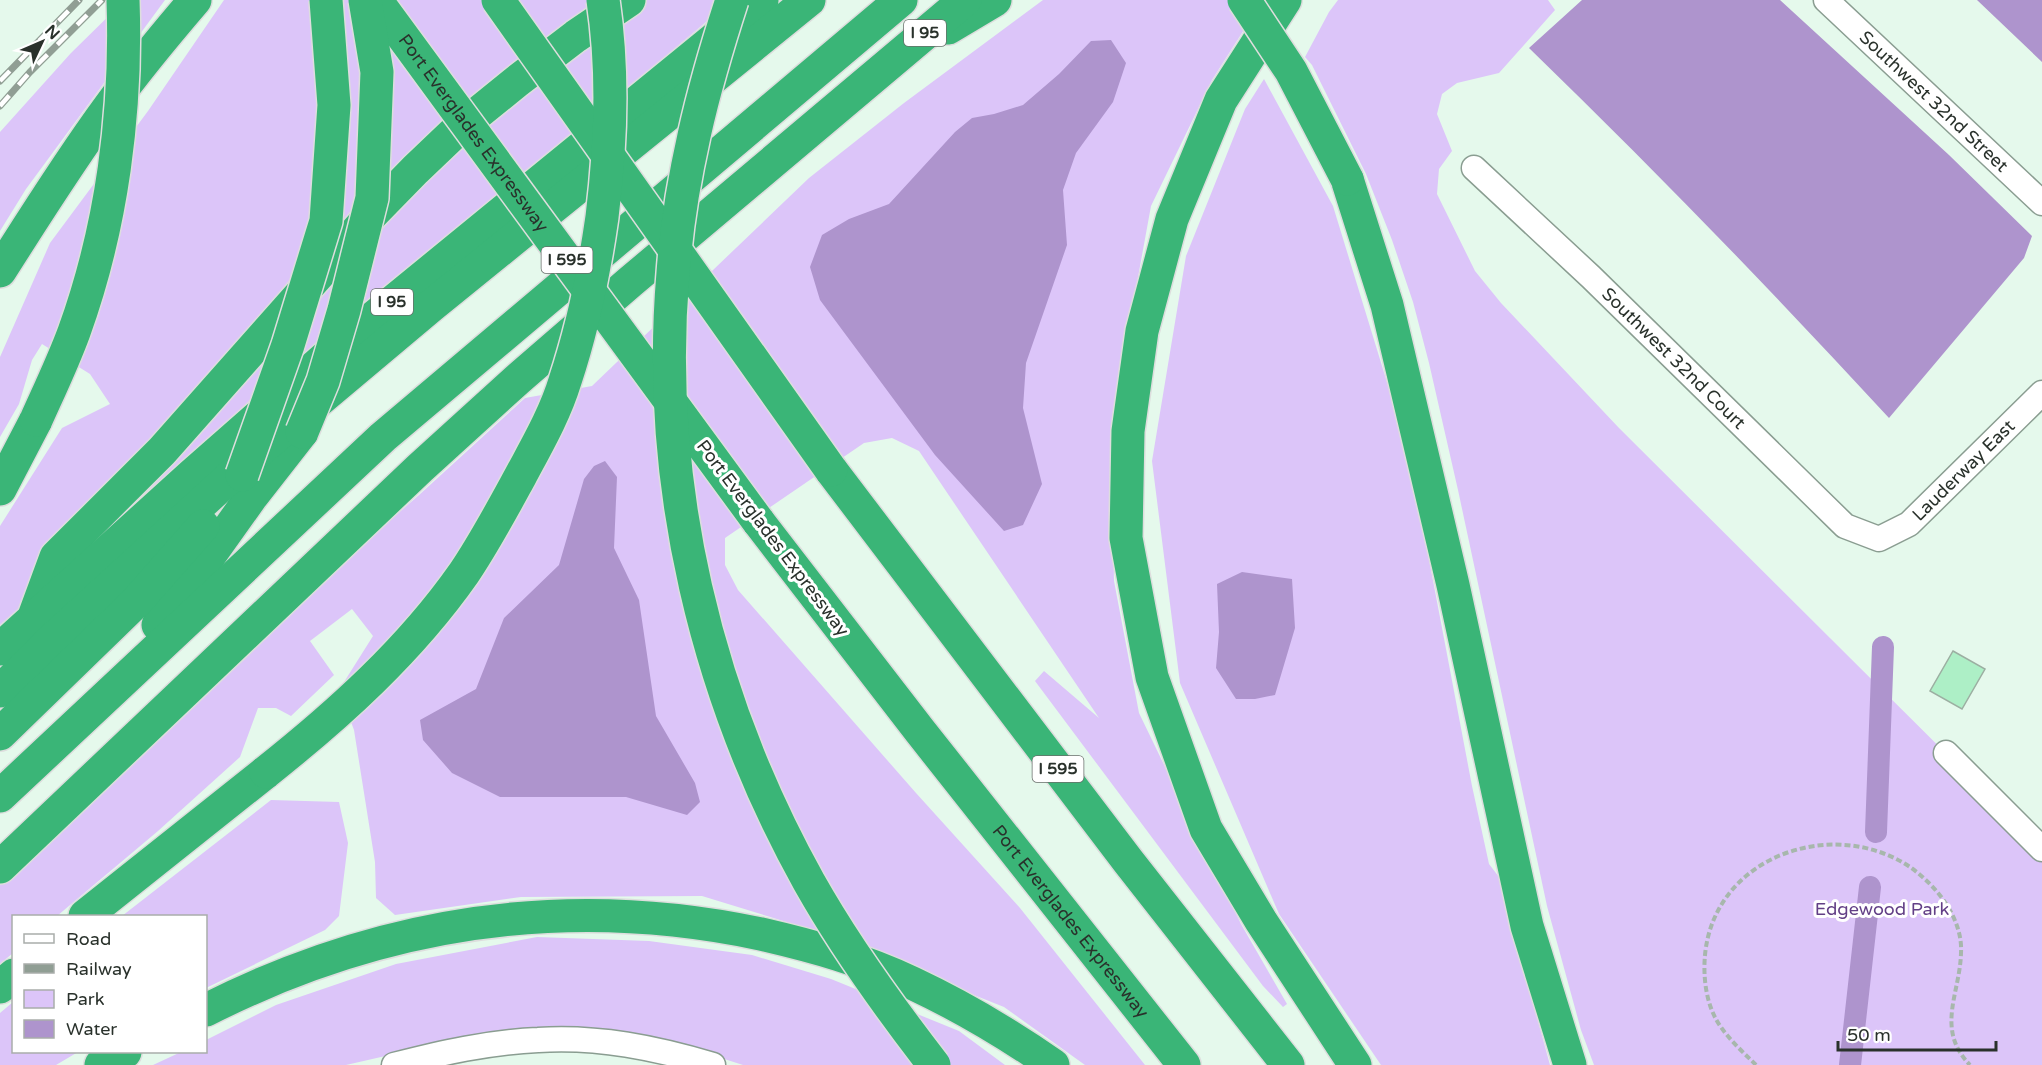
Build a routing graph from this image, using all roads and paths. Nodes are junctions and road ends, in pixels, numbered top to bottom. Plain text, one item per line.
1 (123, 0) edge
2 (195, 0) edge
3 (326, 0) edge
4 (365, 0) edge
5 (375, 0) edge
6 (498, 0) edge
7 (603, 0) edge
8 (629, 0) edge
9 (732, 0) edge
10 (762, 0) edge
11 (809, 0) edge
12 (901, 0) edge
13 (965, 0) edge
14 (995, 0) edge
15 (1244, 0) edge
16 (1285, 0) edge
17 (1826, 0) edge
18 (885, 67) junction
19 (1474, 168) dead end
20 (2042, 204) edge
21 (0, 271) edge
22 (2042, 393) edge
23 (0, 489) edge
24 (1879, 539) joint
25 (33, 618) junction
26 (0, 649) edge
27 (0, 691) edge
28 (0, 734) edge
29 (1946, 753) dead end
30 (0, 775) edge
31 (0, 796) edge
32 (2042, 849) edge
33 (0, 867) edge
34 (86, 915) edge
35 (12, 977) edge
36 (0, 987) edge
37 (207, 1010) edge
38 (123, 1053) edge
39 (101, 1065) edge
40 (393, 1065) edge
41 (713, 1065) edge
42 (934, 1065) edge
43 (1053, 1065) edge
44 (1184, 1065) edge
45 (1288, 1065) edge
46 (1355, 1065) edge
47 (1570, 1065) edge
48 (1756, 1065) edge
49 (1970, 1065) edge

1 - 23 highway, bridge
2 - 21 highway
3 - 28 highway, bridge
4 - 30 highway, bridge
5 - 44 highway, Port Everglades Expressway / I 595, bridge
6 - 45 highway, I 595, bridge
7 - 34 highway, bridge
8 - 25 highway
9 - 42 highway, bridge
10 - 25 highway, I 95
11 - 27 highway
12 - 31 highway
13 - 18 highway, I 95
14 - 18 highway
15 - 47 highway, bridge
16 - 46 highway
17 - 20 street, Southwest 32nd Street
18 - 33 highway, I 95
19 - 24 street, Southwest 32nd Court
22 - 24 street, Lauderway East
25 - 26 highway, I 95
29 - 32 street
35 - 36 highway
37 - 43 highway
38 - 39 highway
40 - 41 street
48 - 49 path

